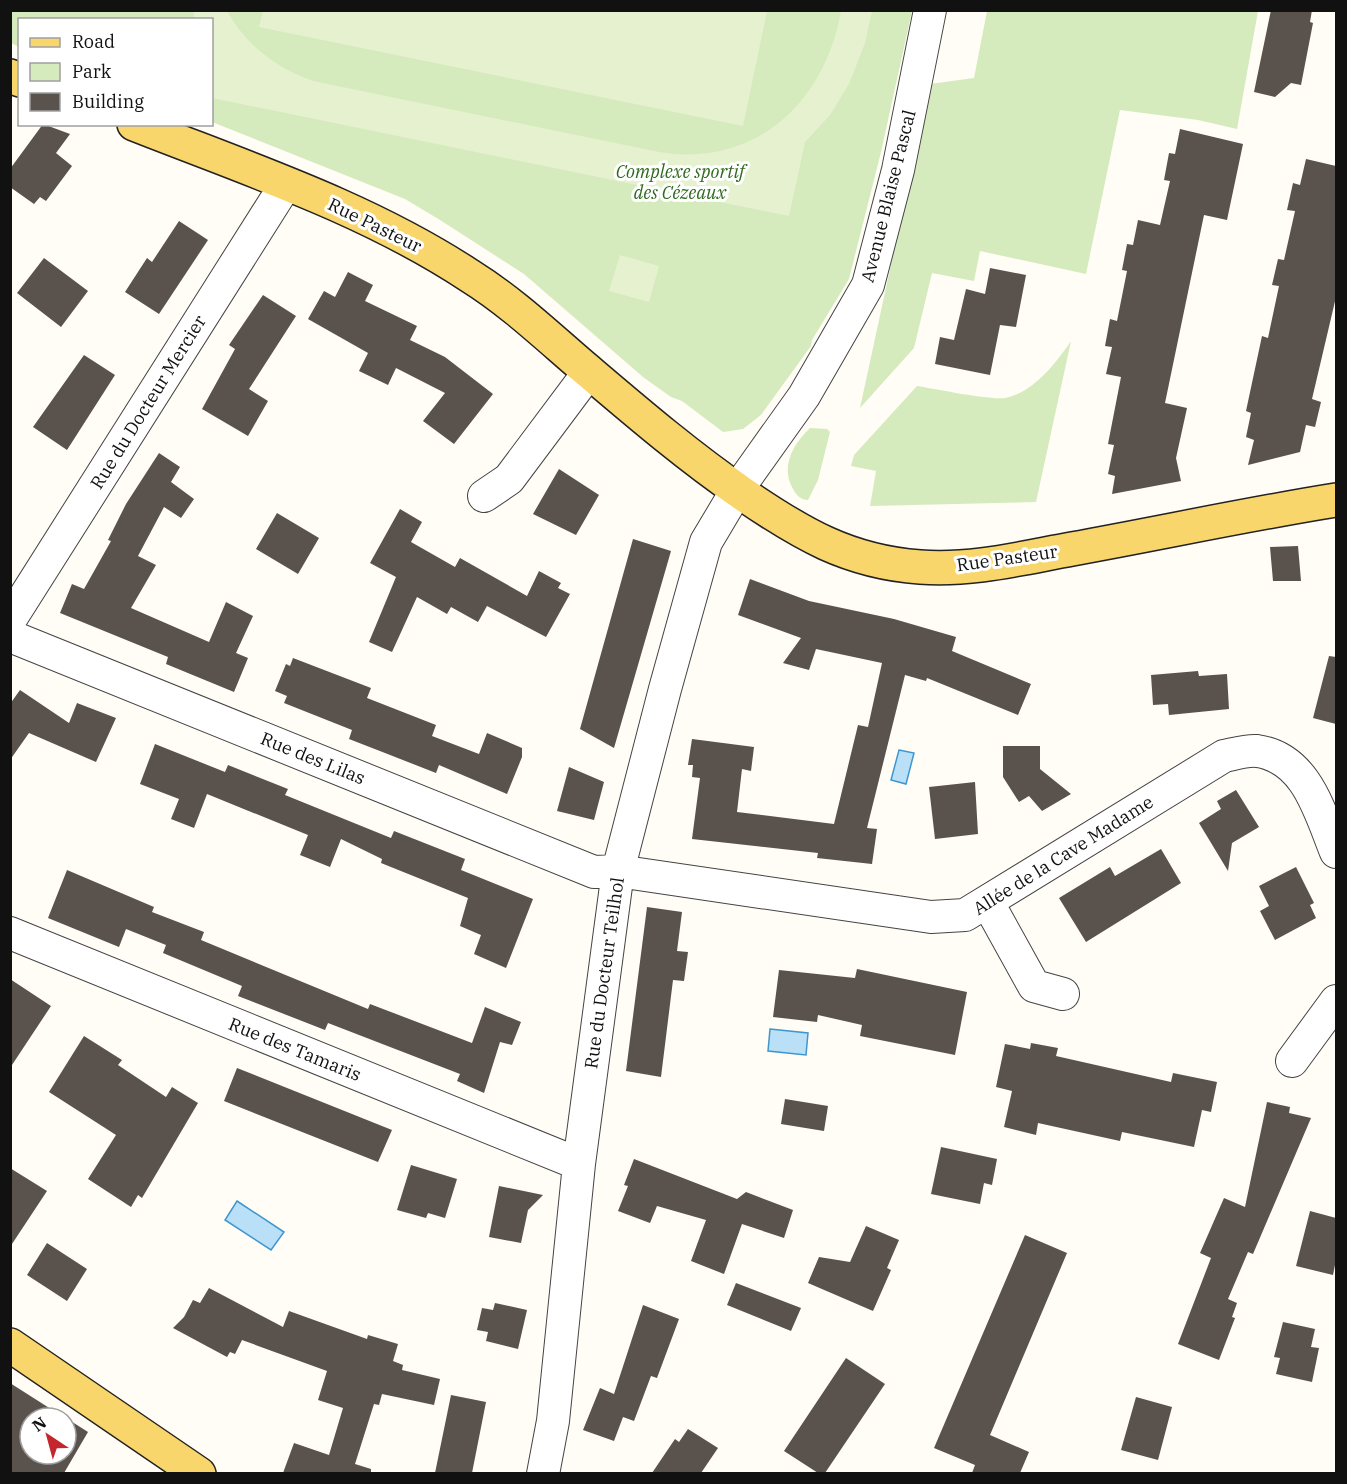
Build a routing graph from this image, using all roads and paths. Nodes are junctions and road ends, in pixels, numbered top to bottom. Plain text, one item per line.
1 (930, 10) edge
2 (139, 126) edge
3 (286, 184) junction
4 (589, 372) junction
5 (737, 489) junction
6 (484, 496) dead end
7 (1336, 500) edge
8 (10, 620) edge
9 (10, 636) edge
10 (1336, 852) edge
11 (618, 872) junction
12 (988, 903) junction
13 (10, 933) edge
14 (1063, 994) dead end
15 (1336, 1001) edge
16 (1292, 1060) dead end
17 (579, 1164) junction
18 (10, 1345) edge
19 (199, 1473) edge
20 (543, 1473) edge

1 - 5 street, Avenue Blaise Pascal
2 - 3 main road, Rue Pasteur
3 - 4 main road, Rue Pasteur
3 - 8 street, Rue du Docteur Mercier
4 - 5 main road, Rue Pasteur
4 - 6 street
5 - 7 main road, Rue Pasteur
5 - 11 street, Rue du Docteur Teilhol
9 - 11 street, Rue des Lilas
10 - 12 street, Allée de la Cave Madame
11 - 12 street, Allée de la Cave Madame
11 - 17 street, Rue du Docteur Teilhol
12 - 14 street
13 - 17 street, Rue des Tamaris
15 - 16 street
17 - 20 street, Rue du Docteur Teilhol
18 - 19 main road

